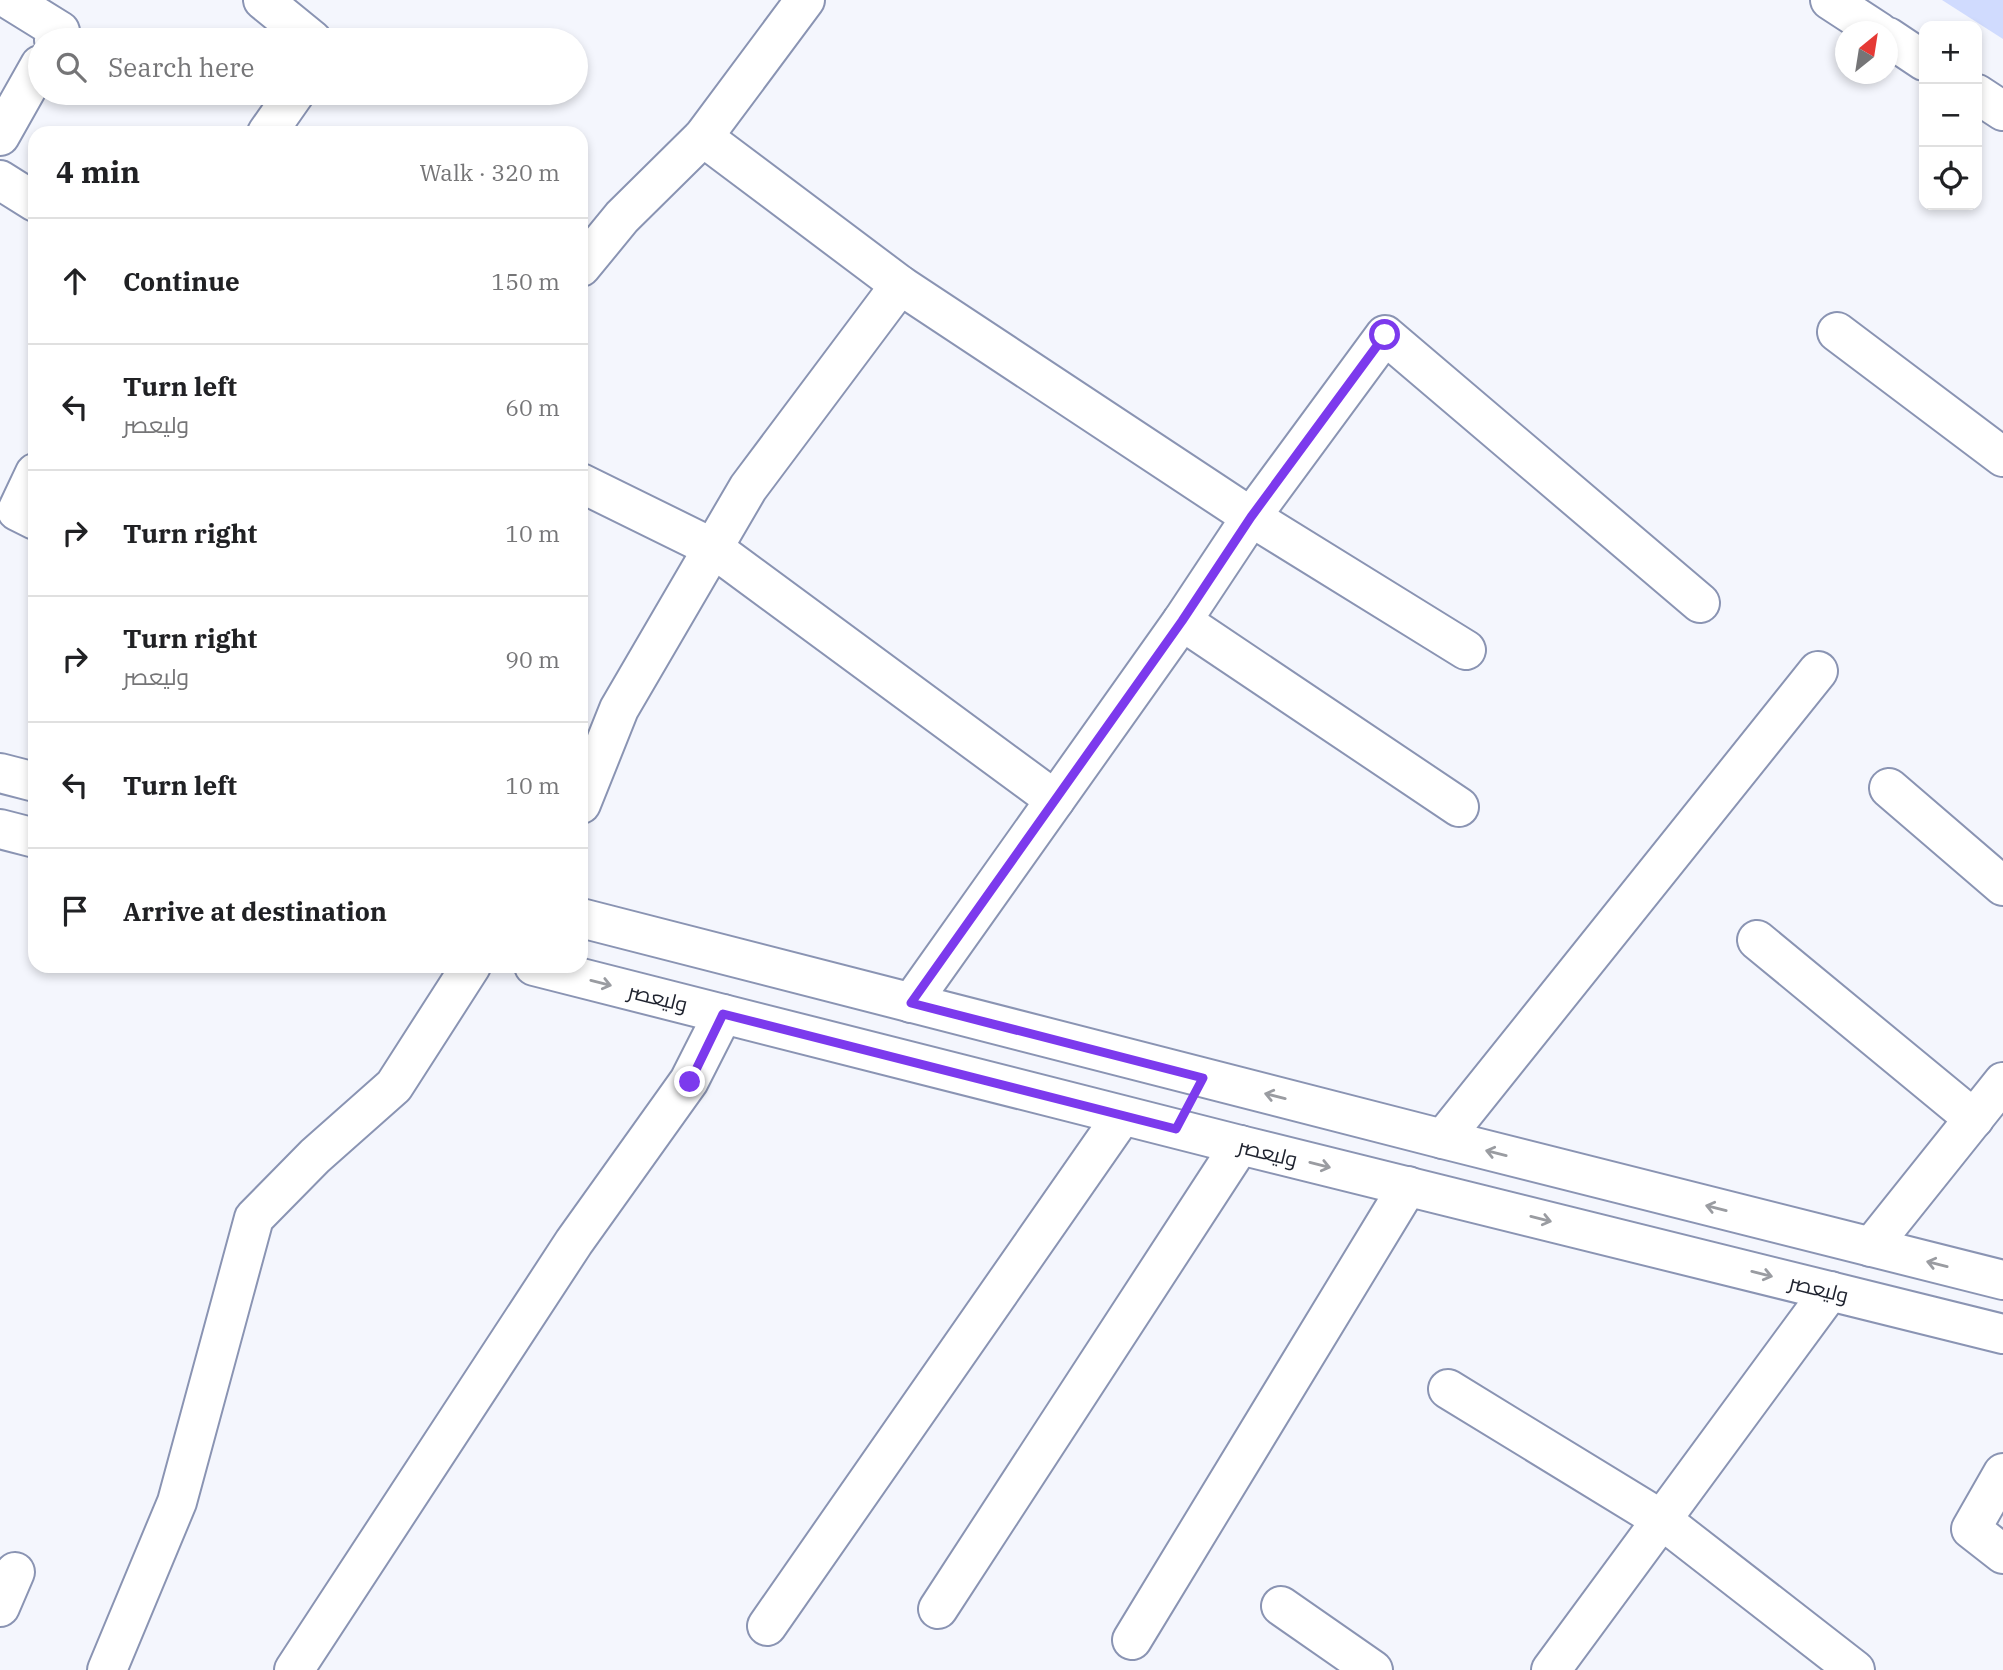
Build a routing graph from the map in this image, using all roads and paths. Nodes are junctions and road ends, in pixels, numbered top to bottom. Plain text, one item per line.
1 (10, 0) edge
2 (263, 0) edge
3 (1830, 0) edge
4 (790, 6) edge
5 (1862, 21) edge
6 (55, 28) edge
7 (297, 28) edge
8 (1898, 44) edge
9 (1919, 58) edge
10 (28, 86) edge
11 (1982, 97) edge
12 (287, 105) edge
13 (2003, 111) edge
14 (272, 126) edge
15 (0, 136) edge
16 (703, 137) junction
17 (0, 180) edge
18 (28, 198) edge
19 (588, 258) edge
20 (900, 285) junction
21 (1837, 332) dead end
22 (2003, 457) edge
23 (588, 486) edge
24 (28, 489) edge
25 (28, 516) edge
26 (1251, 517) junction
27 (713, 548) junction
28 (1700, 603) dead end
29 (1182, 621) junction
30 (1466, 650) dead end
31 (1818, 671) dead end
32 (0, 773) edge
33 (28, 780) edge
34 (588, 786) edge
35 (1889, 788) dead end
36 (1055, 800) junction
37 (1459, 807) dead end
38 (0, 829) edge
39 (28, 836) edge
40 (2003, 886) edge
41 (588, 920) edge
42 (1757, 940) dead end
43 (467, 973) edge
44 (562, 973) edge
45 (911, 1003) junction
46 (723, 1014) junction
47 (1203, 1078) junction
48 (2003, 1082) edge
49 (1122, 1115) junction
50 (1974, 1119) junction
51 (1176, 1129) junction
52 (1443, 1139) junction
53 (1240, 1145) junction
54 (1408, 1186) junction
55 (1871, 1247) junction
56 (2003, 1280) edge
57 (1830, 1291) junction
58 (2003, 1334) edge
59 (1448, 1388) dead end
60 (2003, 1473) edge
61 (1662, 1520) junction
62 (2003, 1554) edge
63 (15, 1572) dead end
64 (1281, 1606) dead end
65 (0, 1607) edge
66 (937, 1609) dead end
67 (767, 1626) dead end
68 (1132, 1640) dead end
69 (107, 1670) edge
70 (294, 1670) edge
71 (1373, 1670) edge
72 (1552, 1670) edge
73 (1855, 1670) edge

1 - 6 street
2 - 7 street
3 - 5 street
4 - 16 street
8 - 9 street
10 - 15 street
11 - 13 street
12 - 14 street
16 - 19 street
16 - 20 street
17 - 18 street
20 - 26 street
20 - 27 street
21 - 22 street
23 - 27 street
24 - 25 street
26 - 28 street
26 - 29 street
26 - 30 street
27 - 34 street
27 - 36 street
29 - 36 street
29 - 37 street
31 - 52 street
32 - 33 street
35 - 40 street
36 - 45 street
38 - 39 street
41 - 45 street
42 - 50 street
43 - 69 street
44 -> 46 street, ولیعصر
45 - 47 street
46 - 49 street, ولیعصر
46 - 70 street
47 - 51 street
52 -> 47 street
48 - 50 street
49 - 51 street, ولیعصر
49 - 67 street
50 - 55 street
51 - 53 street, ولیعصر
55 -> 52 street
53 -> 54 street, ولیعصر
53 - 66 street
54 -> 57 street, ولیعصر
54 - 68 street
56 -> 55 street
57 - 58 street, ولیعصر
57 - 61 street
59 - 61 street
60 - 62 street
61 - 72 street
61 - 73 street
63 - 65 street
64 - 71 street

